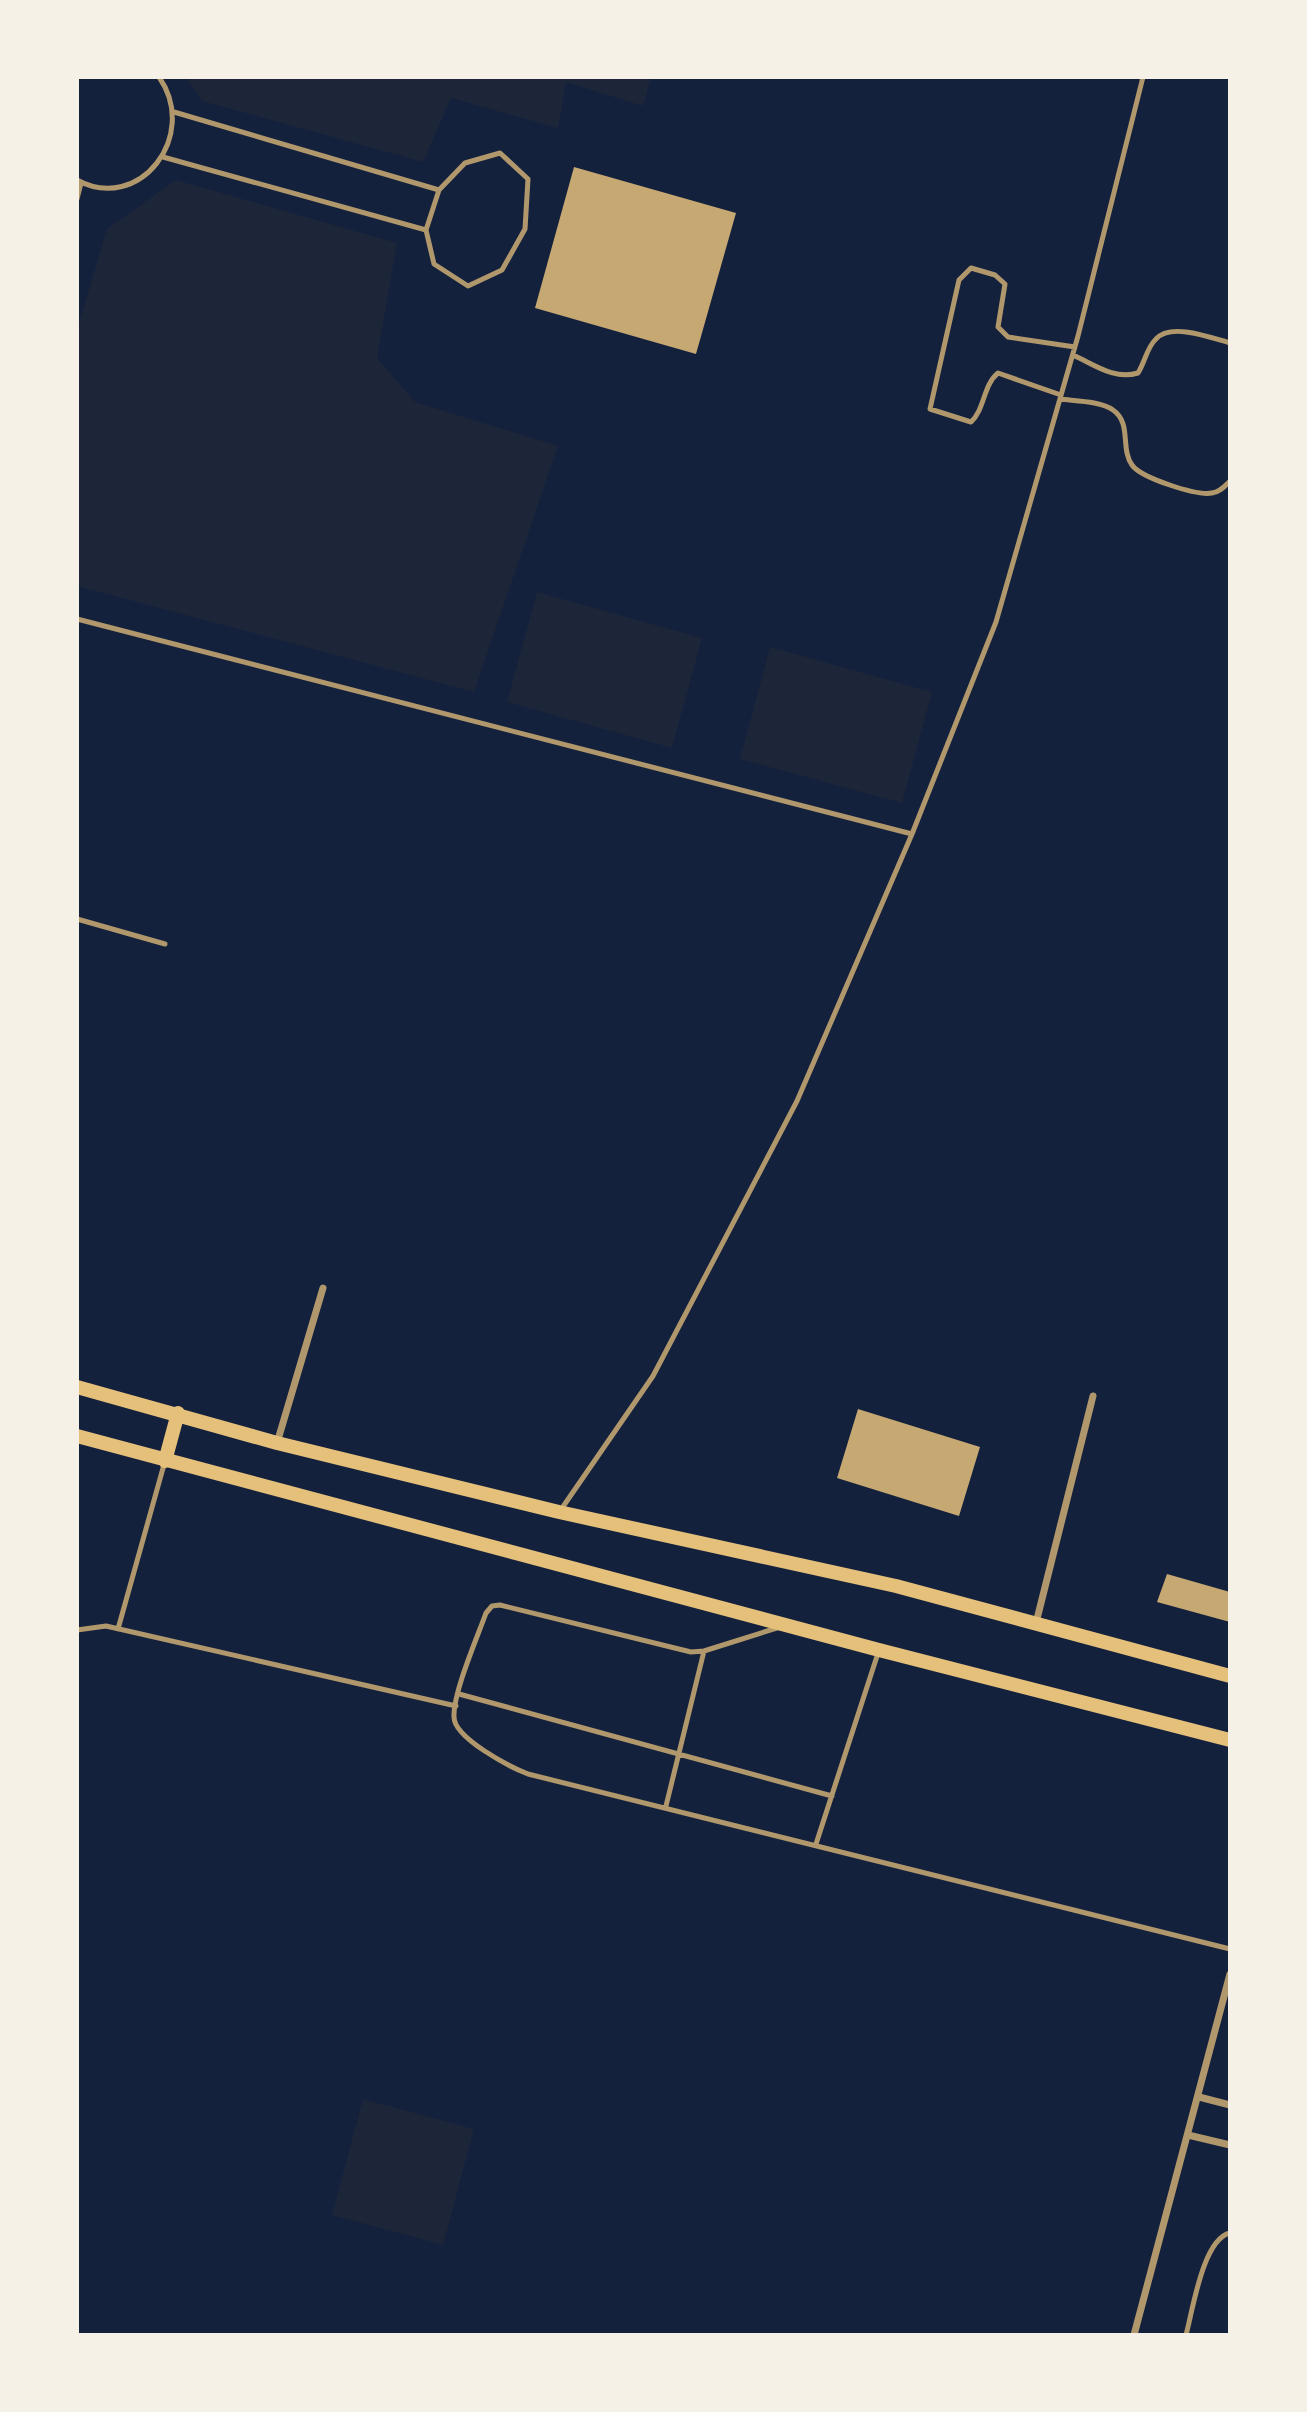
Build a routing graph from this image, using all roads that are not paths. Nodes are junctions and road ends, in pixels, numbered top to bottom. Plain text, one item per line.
1 (159, 77) edge
2 (1143, 77) edge
3 (174, 113) junction
4 (163, 157) junction
5 (79, 181) edge
6 (439, 190) junction
7 (77, 199) edge
8 (426, 230) junction
9 (1230, 343) edge
10 (1075, 348) junction
11 (1073, 355) junction
12 (1061, 397) junction
13 (1230, 481) edge
14 (77, 619) edge
15 (912, 834) junction
16 (77, 919) edge
17 (165, 944) dead end
18 (323, 1288) dead end
19 (77, 1387) edge
20 (1093, 1396) dead end
21 (178, 1413) junction
22 (77, 1436) edge
23 (277, 1443) junction
24 (165, 1461) junction
25 (559, 1512) junction
26 (1036, 1623) junction
27 (790, 1624) junction
28 (118, 1629) junction
29 (77, 1630) edge
30 (879, 1650) junction
31 (704, 1651) junction
32 (1230, 1676) edge
33 (459, 1694) junction
34 (456, 1706) junction
35 (1230, 1740) edge
36 (678, 1756) junction
37 (832, 1796) junction
38 (666, 1806) junction
39 (816, 1844) junction
40 (1230, 1950) edge
41 (1230, 1974) edge
42 (1199, 2097) junction
43 (1230, 2105) edge
44 (1188, 2135) junction
45 (1230, 2145) edge
46 (1230, 2233) edge
47 (1134, 2335) edge
48 (1186, 2335) edge

1 - 3 lane
2 - 10 lane
3 - 4 lane
3 - 6 lane
4 - 5 lane
4 - 8 lane
5 - 7 lane
6 - 8 lane
6 - 8 lane
9 - 11 lane
10 - 11 lane
10 - 12 lane
11 - 12 lane
12 - 13 lane
12 - 15 lane
14 - 15 lane
15 - 25 lane
16 - 17 lane
18 - 23 street
19 - 21 main road
20 - 26 street
21 - 23 main road
21 - 24 main road
22 - 24 main road
23 - 25 main road
24 - 27 main road
24 - 28 lane
25 - 26 main road
26 - 32 main road
27 - 30 main road
27 - 31 lane
28 - 29 lane
28 - 34 lane
30 - 35 main road
30 - 37 lane
31 - 33 lane
31 - 36 lane
33 - 34 lane
33 - 36 lane
34 - 38 lane
36 - 37 lane
36 - 38 lane
37 - 39 lane
38 - 39 lane
39 - 40 lane
41 - 42 street
42 - 43 street
42 - 44 street
44 - 45 street
44 - 47 street
46 - 48 lane

